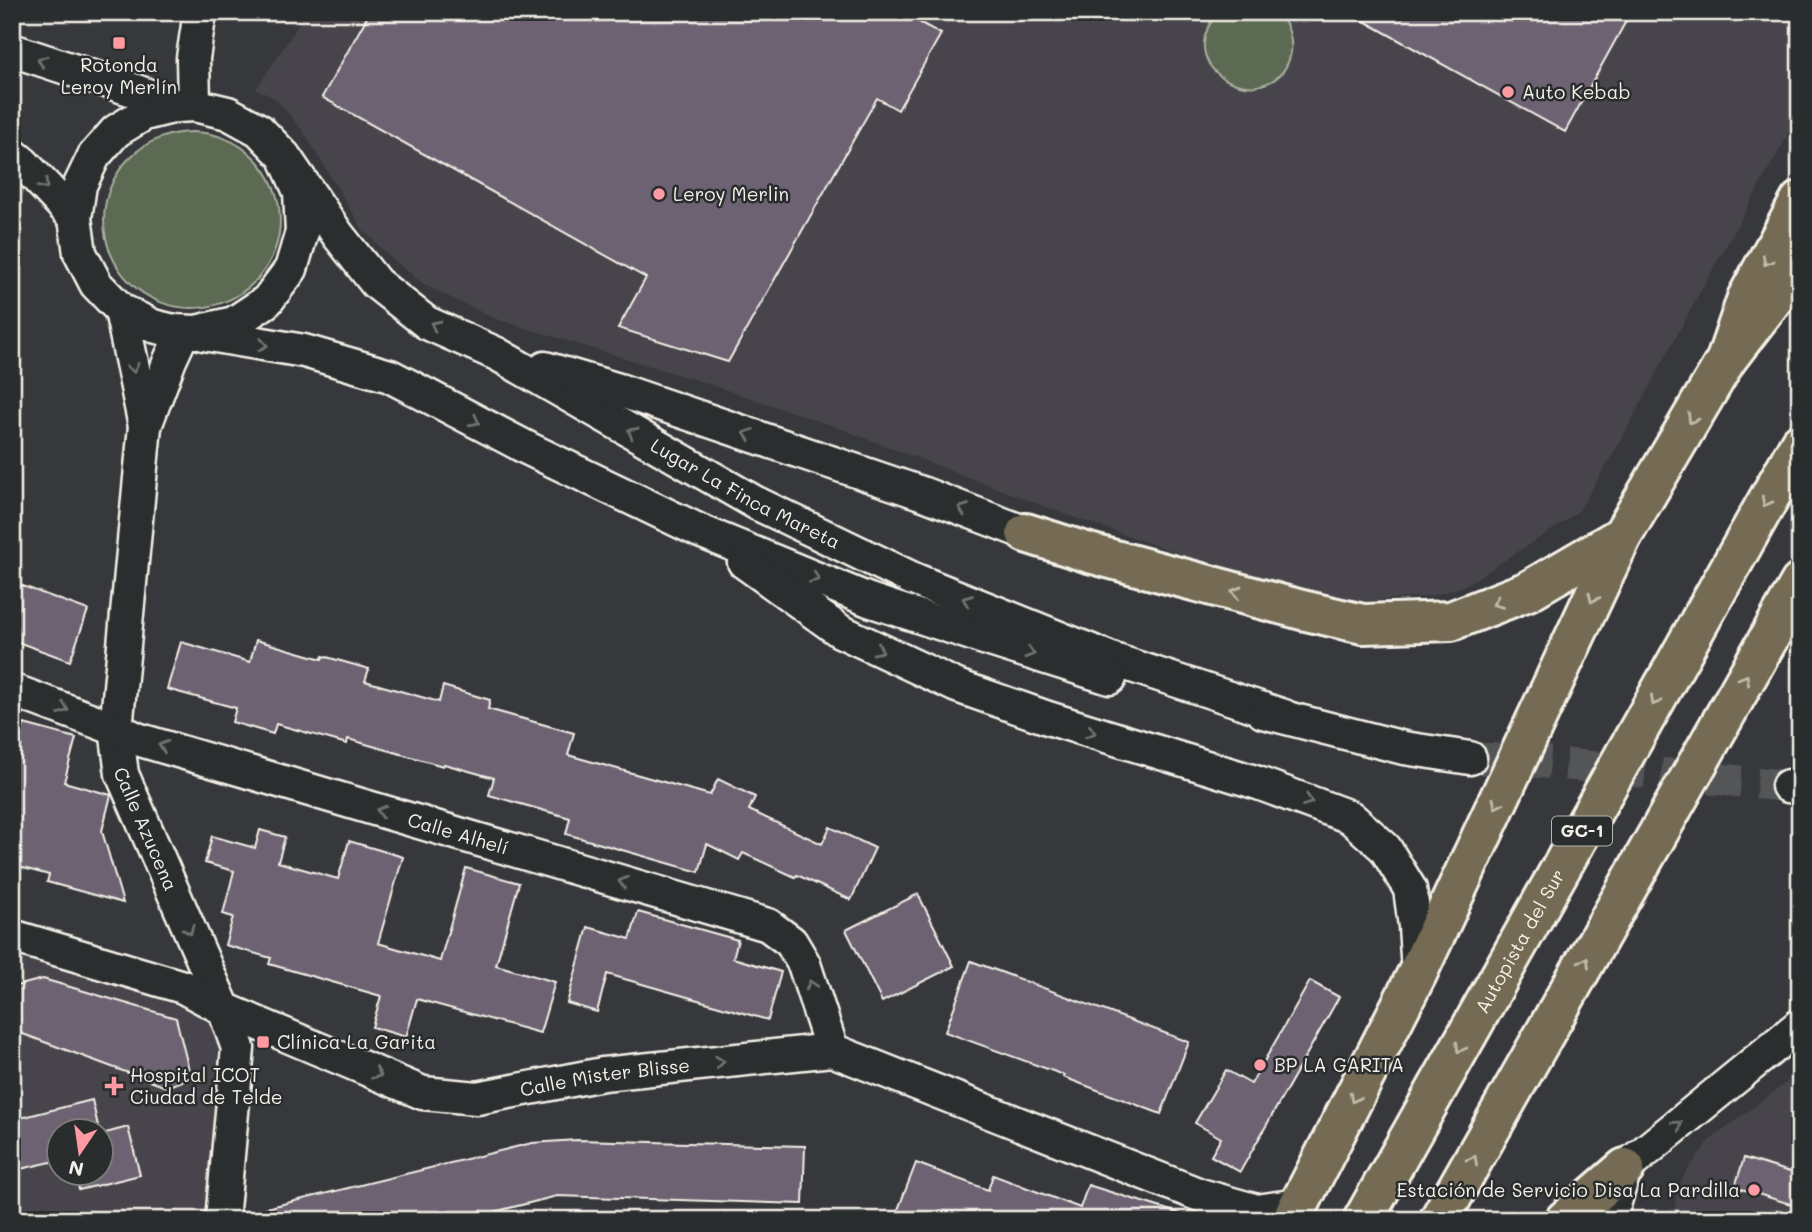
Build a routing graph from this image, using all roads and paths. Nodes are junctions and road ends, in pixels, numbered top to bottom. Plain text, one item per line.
1 (200, 12) edge
2 (12, 50) edge
3 (185, 106) junction
4 (12, 154) edge
5 (284, 156) junction
6 (1800, 201) edge
7 (75, 218) junction
8 (1800, 264) edge
9 (121, 310) junction
10 (190, 332) junction
11 (497, 354) junction
12 (1726, 360) junction
13 (145, 426) junction
14 (1800, 443) edge
15 (700, 531) junction
16 (1026, 533) joint
17 (1622, 536) junction
18 (1800, 583) edge
19 (12, 690) edge
20 (1283, 716) junction
21 (116, 729) junction
22 (1470, 758) tunnel mouth
23 (12, 936) edge
24 (1418, 972) junction
25 (224, 1009) junction
26 (1800, 1025) edge
27 (832, 1050) junction
28 (1625, 1168) junction
29 (1200, 1195) junction
30 (1295, 1212) edge
31 (222, 1220) edge
32 (1233, 1220) edge
33 (1363, 1220) edge
34 (1439, 1220) edge
35 (1564, 1220) edge
36 (1612, 1220) edge

1 - 3 street
3 -> 2 street, Lugar La Finca Mareta
3 - 5 street, Lugar La Finca Mareta
3 - 7 street, Lugar La Finca Mareta
4 -> 7 street
5 - 10 street, Lugar La Finca Mareta
11 -> 5 street, Lugar La Finca Mareta
6 -> 12 main road
7 - 9 street, Lugar La Finca Mareta
8 - 12 main road
9 - 10 street, Lugar La Finca Mareta
9 -> 13 street, Calle Azucena
10 - 13 street, Calle Azucena
10 -> 15 street, Lugar La Finca Mareta
16 -> 11 street
20 -> 11 street, Lugar La Finca Mareta
12 -> 17 main road
13 - 21 street, Calle Azucena
14 -> 33 main road, Autopista del Sur / GC-1
15 -> 20 street, Lugar La Finca Mareta
15 -> 24 street
17 -> 16 main road
17 -> 24 main road
34 -> 18 main road
19 -> 21 street, Calle Alhelí
20 - 22 street, Lugar La Finca Mareta
21 -> 25 street, Calle Azucena
27 -> 21 street, Calle Alhelí
23 - 25 street, Calle Mister Blisse
24 -> 30 main road
25 -> 27 street, Calle Mister Blisse
25 - 31 street, Calle Azucena
28 -> 26 street
27 - 29 street, Calle Mister Blisse
28 - 35 main road
28 - 36 street
29 - 30 street, Calle Mister Blisse
29 - 32 street, Calle Mister Blisse

